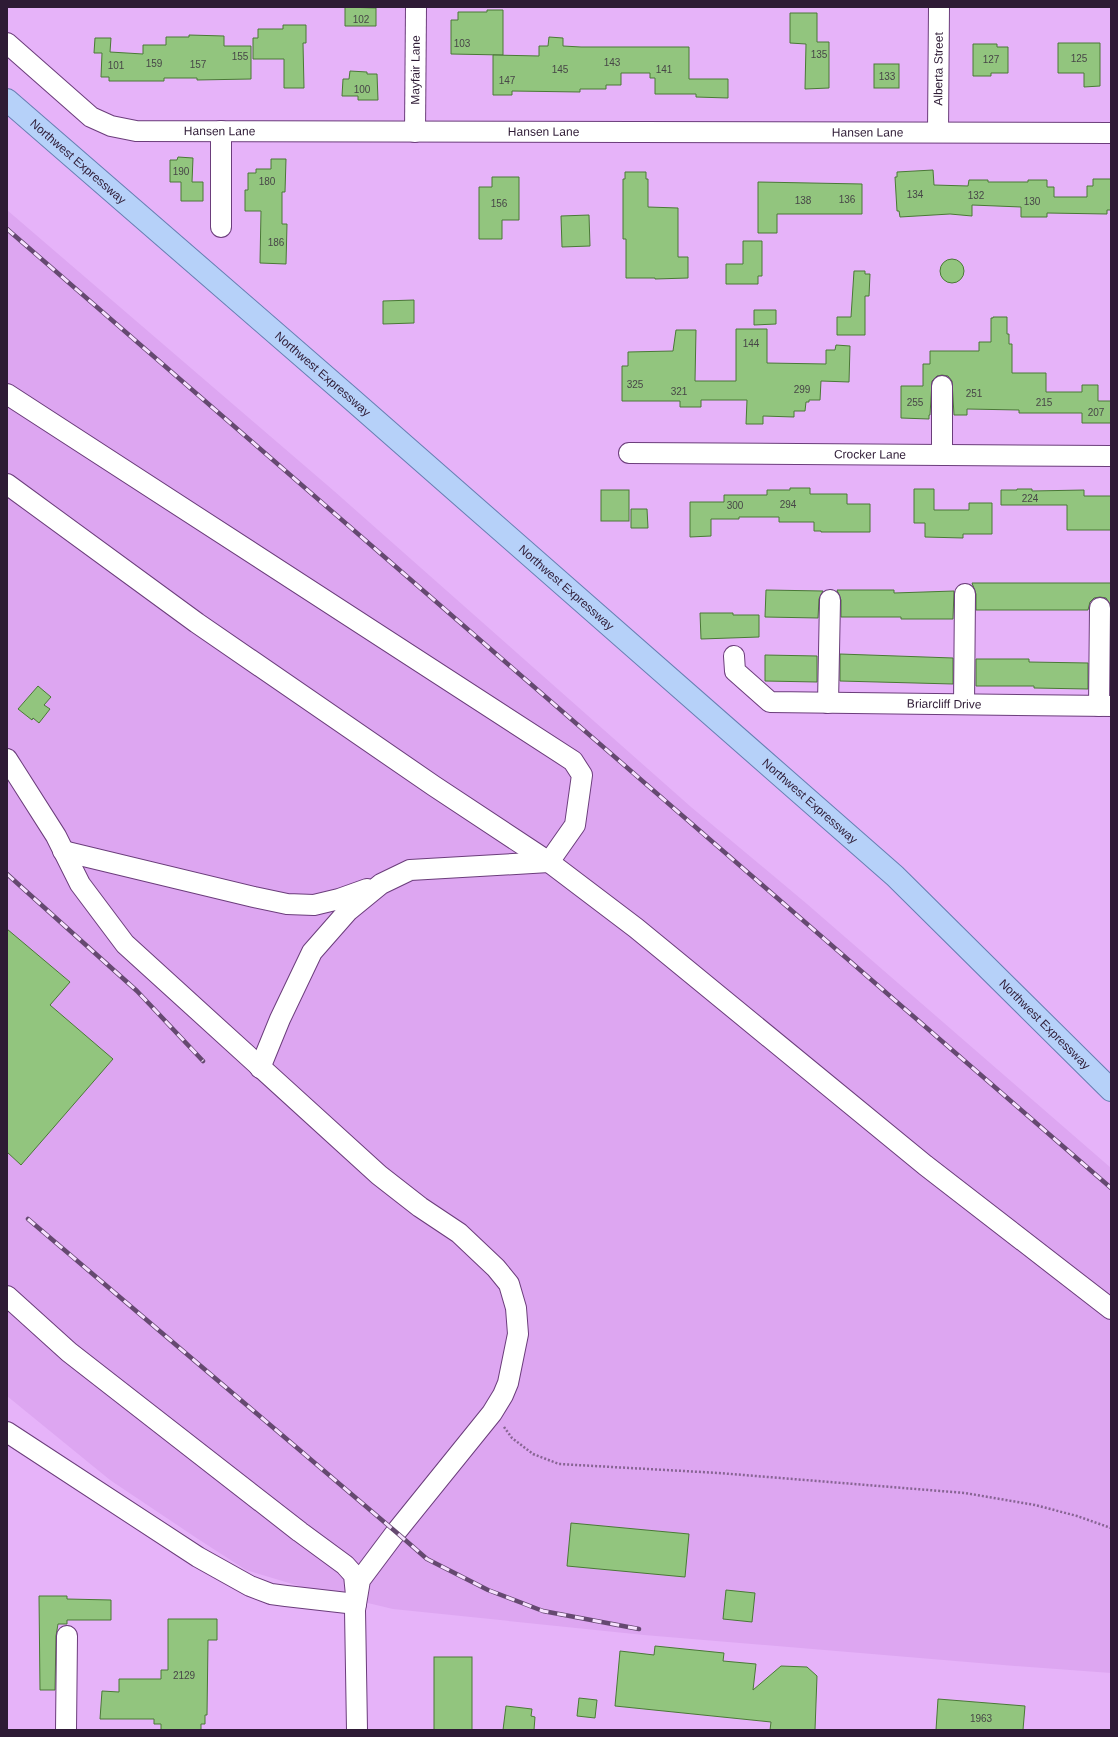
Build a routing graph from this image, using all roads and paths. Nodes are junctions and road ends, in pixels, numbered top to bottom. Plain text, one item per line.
1 (416, 7) edge
2 (939, 7) edge
3 (7, 43) edge
4 (7, 100) edge
5 (221, 131) junction
6 (938, 131) junction
7 (415, 132) junction
8 (1111, 133) edge
9 (221, 227) dead end
10 (942, 386) dead end
11 (7, 394) edge
12 (629, 454) dead end
13 (942, 455) junction
14 (1111, 456) edge
15 (7, 484) edge
16 (965, 594) dead end
17 (830, 600) dead end
18 (1100, 608) dead end
19 (734, 656) dead end
20 (828, 703) junction
21 (964, 704) junction
22 (1105, 706) edge
23 (7, 759) edge
24 (63, 851) junction
25 (549, 862) junction
26 (381, 884) junction
27 (260, 1068) junction
28 (1111, 1090) edge
29 (7, 1296) edge
30 (1111, 1308) edge
31 (492, 1413) junction
32 (7, 1432) edge
33 (1111, 1528) edge
34 (356, 1600) junction
35 (67, 1636) dead end
36 (66, 1730) edge
37 (357, 1730) edge

1 - 7 street, Mayfair Lane
2 - 6 street, Alberta Street
3 - 5 street, Hansen Lane
4 - 28 main road, Northwest Expressway
5 - 7 street, Hansen Lane
5 - 9 street
6 - 7 street, Hansen Lane
6 - 8 street, Hansen Lane
10 - 13 street
11 - 25 street
12 - 13 street, Crocker Lane
13 - 14 street, Crocker Lane
15 - 25 street
16 - 21 street
17 - 20 street
18 - 22 street
19 - 20 street, Briarcliff Drive
20 - 21 street, Briarcliff Drive
21 - 22 street, Briarcliff Drive
23 - 24 street
24 - 26 street
24 - 27 street
25 - 26 street
25 - 30 street
26 - 27 street
27 - 31 street
29 - 34 street
31 - 33 path
31 - 34 street
32 - 34 street
34 - 37 street
35 - 36 street

